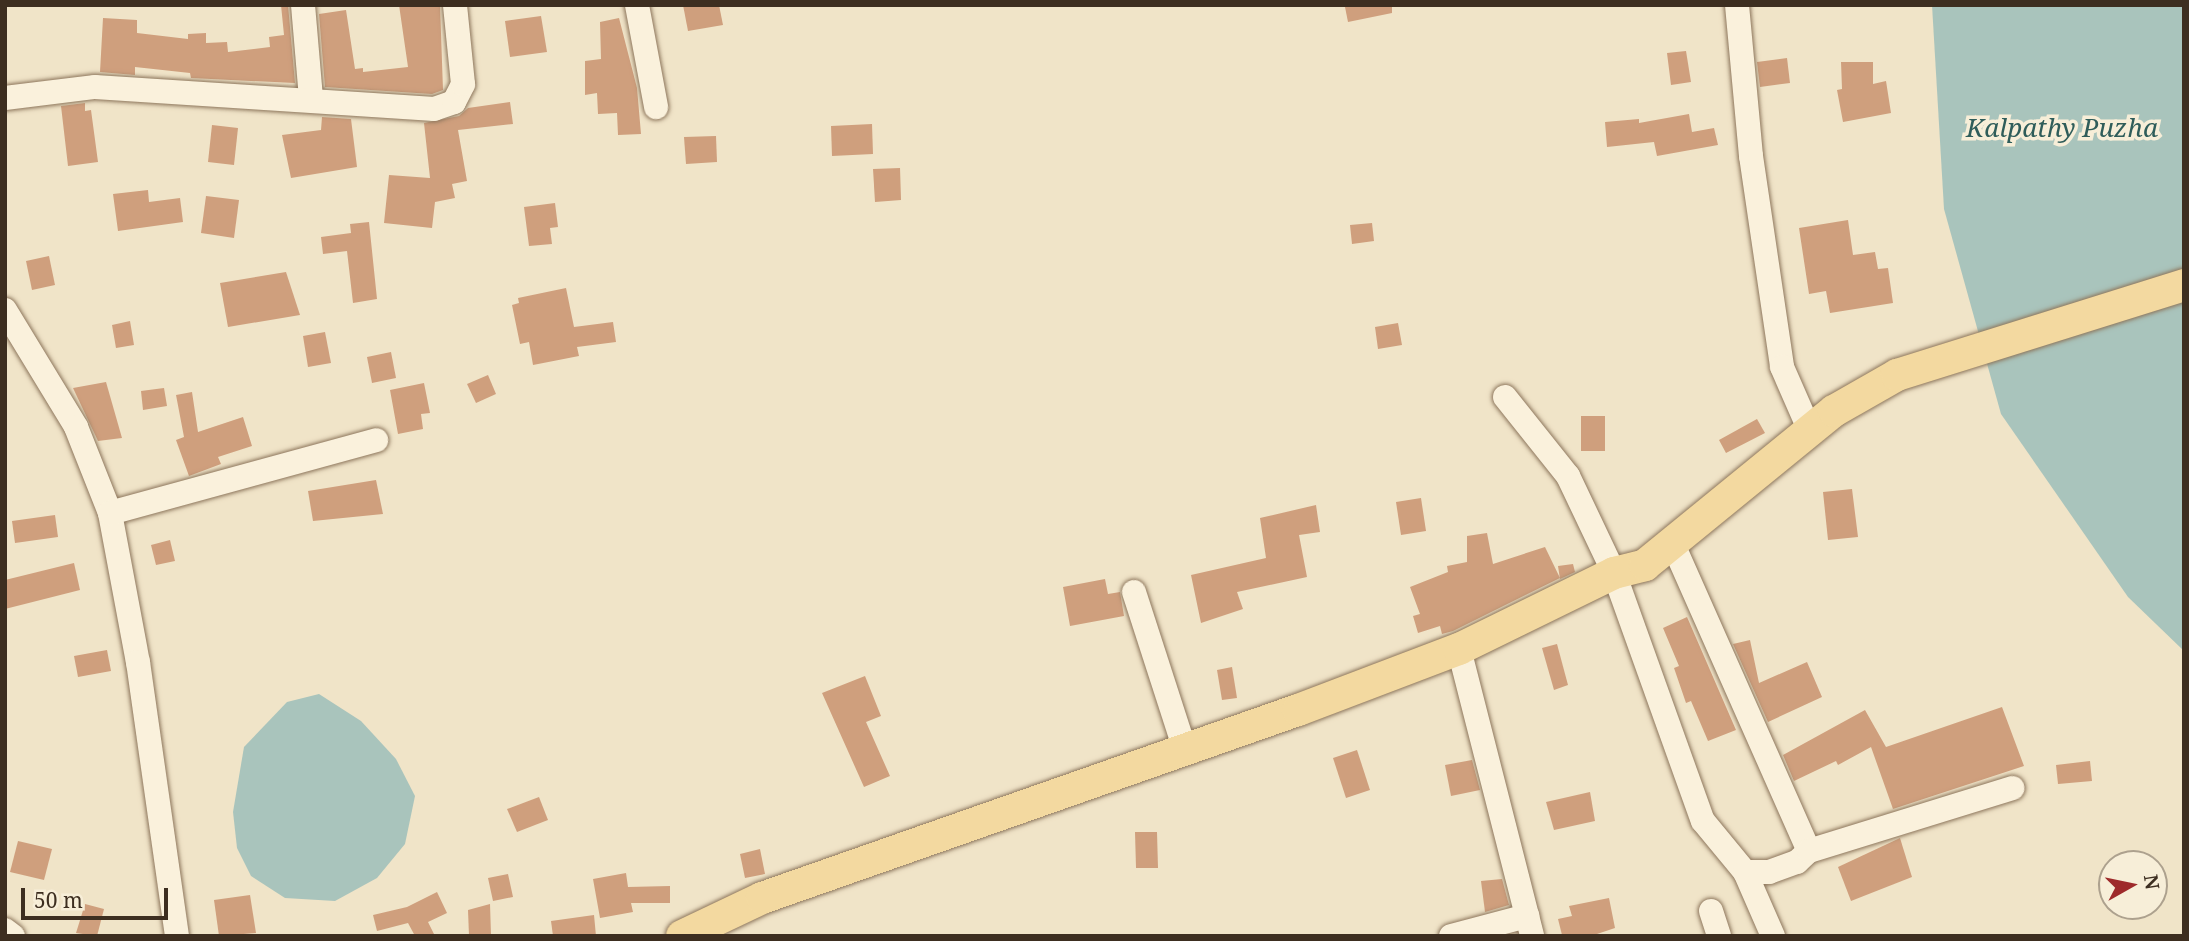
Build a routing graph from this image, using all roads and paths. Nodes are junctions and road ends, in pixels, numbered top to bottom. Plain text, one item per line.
1 (303, 5) edge
2 (455, 5) edge
3 (637, 5) edge
4 (1737, 5) edge
5 (5, 98) edge
6 (311, 99) junction
7 (656, 107) dead end
8 (2184, 285) edge
9 (5, 310) edge
10 (1505, 397) dead end
11 (1810, 431) junction
12 (376, 440) dead end
13 (110, 513) junction
14 (1672, 542) junction
15 (1614, 573) junction
16 (1134, 592) dead end
17 (1459, 649) junction
18 (1185, 750) junction
19 (2012, 788) dead end
20 (1809, 852) junction
21 (1745, 872) junction
22 (1711, 911) dead end
23 (1530, 926) edge
24 (5, 930) edge
25 (13, 936) edge
26 (177, 936) edge
27 (682, 936) edge
28 (1451, 936) edge
29 (1719, 936) edge
30 (1773, 936) edge

1 - 6 street
2 - 6 street
3 - 7 street
4 - 11 street
5 - 6 street
8 - 11 main road
9 - 13 street
10 - 15 street
11 - 14 main road
12 - 13 street
13 - 26 street
14 - 15 main road
14 - 20 street
15 - 17 main road
15 - 21 street
16 - 18 street
17 - 18 main road
17 - 23 street
18 - 27 main road
19 - 20 street
20 - 21 street
21 - 30 street
22 - 29 street
23 - 28 street
24 - 25 street

